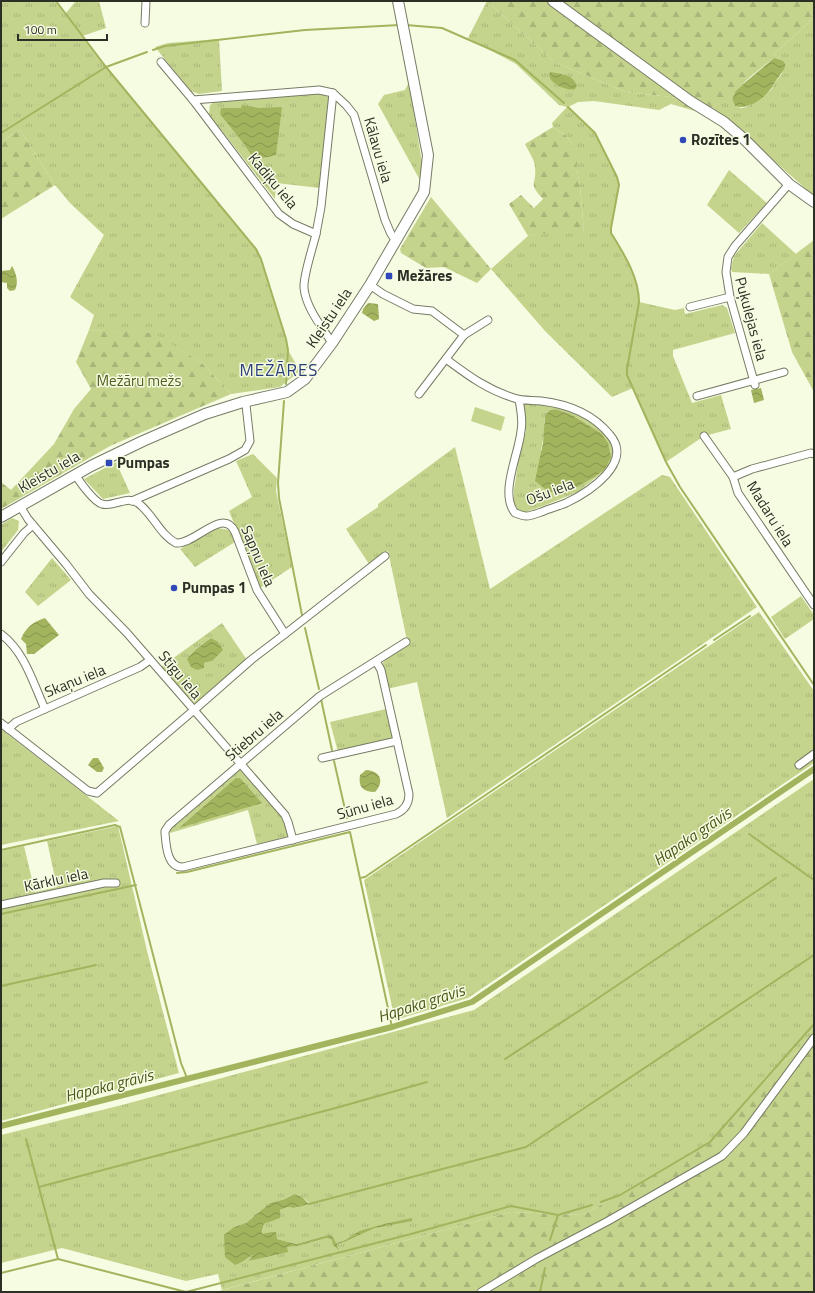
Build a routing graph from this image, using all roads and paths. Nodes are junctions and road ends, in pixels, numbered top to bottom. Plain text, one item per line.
1 (146, 1) edge
2 (398, 1) edge
3 (553, 1) edge
4 (145, 23) dead end
5 (161, 62) dead end
6 (333, 94) junction
7 (193, 100) junction
8 (789, 184) junction
9 (814, 202) edge
10 (316, 234) junction
11 (396, 241) junction
12 (370, 285) junction
13 (730, 297) junction
14 (690, 307) dead end
15 (488, 320) dead end
16 (464, 335) junction
17 (332, 343) junction
18 (446, 360) junction
19 (784, 372) dead end
20 (754, 382) junction
21 (419, 394) dead end
22 (697, 396) dead end
23 (519, 400) junction
24 (243, 402) junction
25 (704, 436) dead end
26 (813, 455) edge
27 (75, 474) junction
28 (733, 477) junction
29 (132, 501) junction
30 (20, 506) junction
31 (1, 517) edge
32 (33, 525) junction
33 (385, 556) dead end
34 (1, 562) edge
35 (814, 605) edge
36 (1, 634) edge
37 (285, 634) junction
38 (406, 642) dead end
39 (150, 660) junction
40 (376, 661) junction
41 (45, 709) junction
42 (194, 710) junction
43 (1, 723) edge
44 (8, 729) junction
45 (397, 741) junction
46 (814, 754) edge
47 (322, 758) dead end
48 (241, 764) junction
49 (799, 765) dead end
50 (293, 840) junction
51 (183, 867) joint
52 (116, 882) dead end
53 (1, 905) edge
54 (814, 1038) edge
55 (481, 1292) edge

1 - 4 street
2 - 11 street, Kleistu iela
3 - 8 street
5 - 7 street, Kadiķu iela
6 - 7 street
6 - 10 street
6 - 11 street, Kālavu iela
7 - 10 street, Kadiķu iela
8 - 9 street
8 - 13 street, Puķulejas iela
10 - 17 street
11 - 12 street, Kleistu iela
12 - 16 street
12 - 17 street, Kleistu iela
13 - 14 street
13 - 20 street, Puķulejas iela
15 - 16 street
16 - 18 street
17 - 24 street, Kleistu iela
18 - 21 street
18 - 23 street, Ošu iela
19 - 20 street
20 - 22 street
23 - 23 street, Ošu iela
24 - 27 street, Kleistu iela
24 - 29 street
25 - 28 street, Madaru iela
26 - 28 street
27 - 29 street
27 - 30 street, Kleistu iela
28 - 35 street, Madaru iela
29 - 37 street, Sapņu iela
30 - 31 street, Kleistu iela
30 - 32 street, Stīgu iela
32 - 34 street
32 - 39 street, Stīgu iela
33 - 37 street
36 - 41 street, Skaņu iela
37 - 42 street
38 - 40 street, Stiebru iela
39 - 41 street, Skaņu iela
39 - 42 street, Stīgu iela
40 - 45 street, Sūnu iela
40 - 48 street, Stiebru iela
41 - 44 street
42 - 44 street, Stīgu iela
42 - 48 street
43 - 44 street, Stīgu iela
45 - 47 street
45 - 50 street, Sūnu iela
46 - 49 street
48 - 50 street
48 - 51 street, Stiebru iela
50 - 51 street, Sūnu iela
52 - 53 street, Kārklu iela
54 - 55 street

